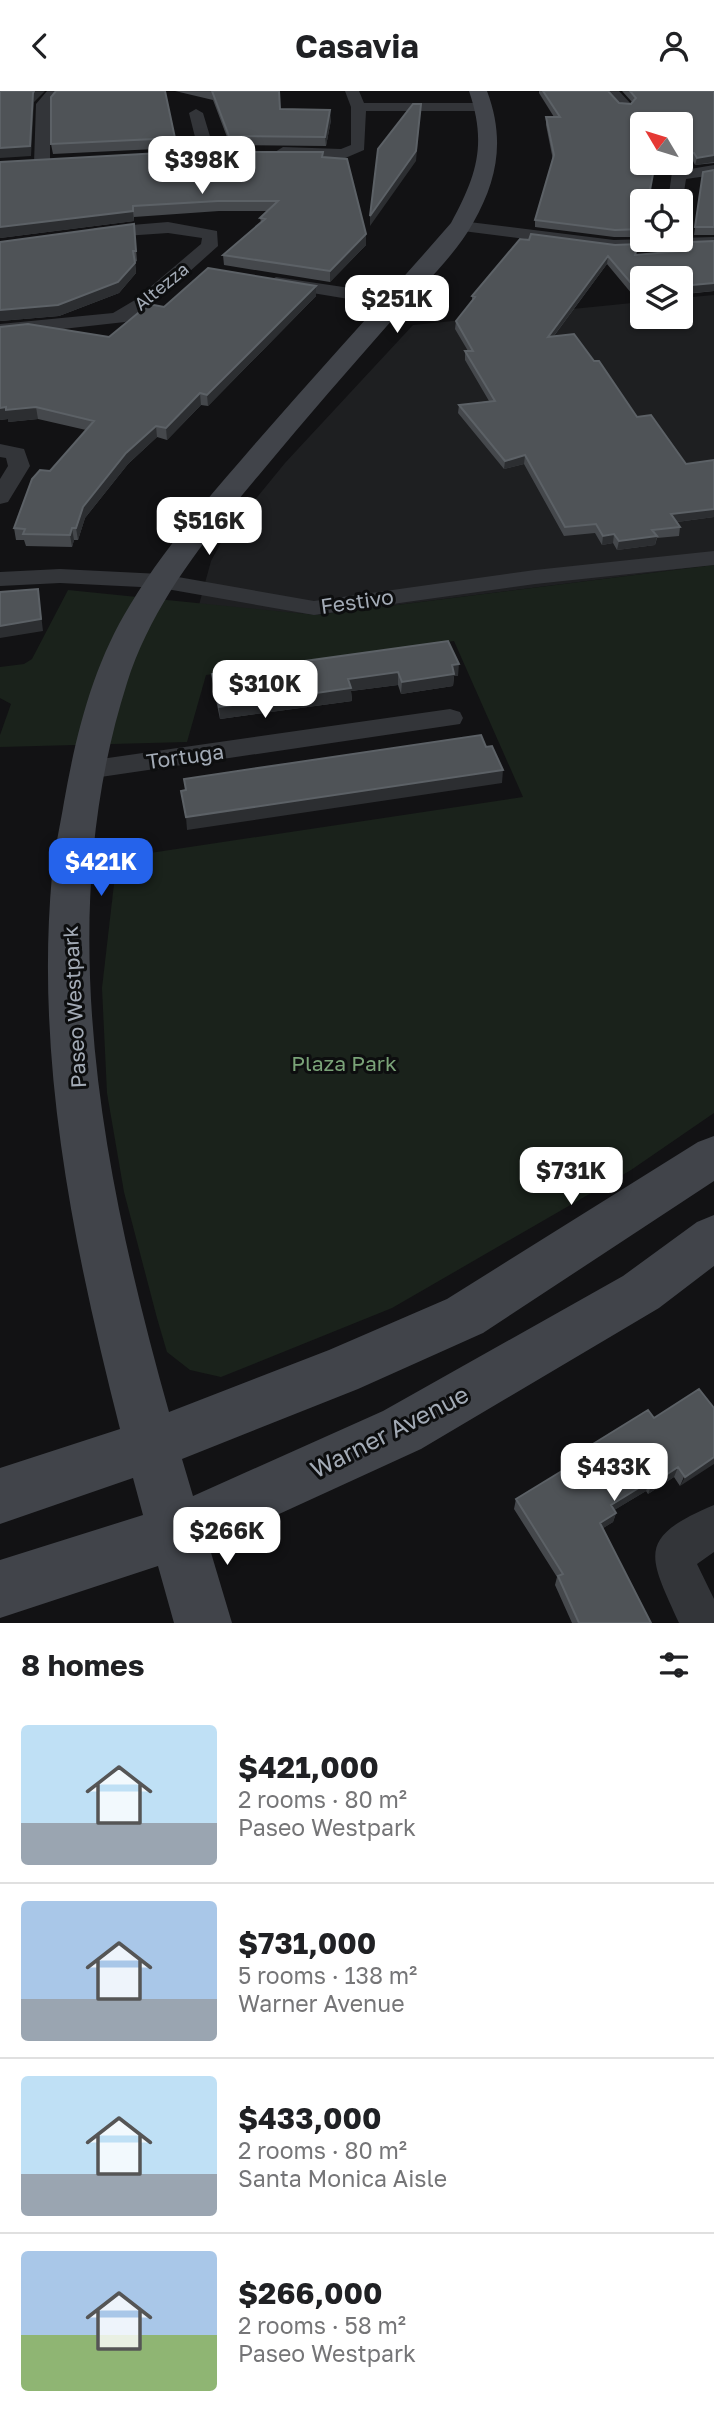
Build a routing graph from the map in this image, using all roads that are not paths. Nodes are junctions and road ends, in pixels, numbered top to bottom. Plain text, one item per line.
1 (55, 91) edge
2 (352, 91) edge
3 (611, 91) edge
4 (481, 99) edge
5 (625, 105) edge
6 (358, 107) junction
7 (196, 113) dead end
8 (262, 152) edge
9 (207, 154) edge
10 (21, 164) edge
11 (714, 170) edge
12 (677, 189) edge
13 (461, 226) junction
14 (79, 234) edge
15 (693, 242) edge
16 (714, 242) edge
17 (630, 244) edge
18 (186, 267) junction
19 (212, 272) edge
20 (252, 278) edge
21 (397, 301) junction
22 (0, 330) edge
23 (0, 450) edge
24 (0, 497) edge
25 (714, 558) edge
26 (0, 579) edge
27 (161, 581) junction
28 (450, 718) dead end
29 (87, 770) junction
30 (714, 1156) edge
31 (714, 1237) edge
32 (149, 1445) junction
33 (0, 1496) edge
34 (714, 1527) edge
35 (177, 1532) junction
36 (0, 1589) edge
37 (203, 1623) edge
38 (702, 1623) edge

1 - 10 street
2 - 6 street
3 - 5 street
4 - 6 street
4 - 13 street, Paseo Westpark
6 - 8 street
7 - 9 street
11 - 12 street
13 - 17 street
13 - 21 street, Paseo Westpark
14 - 18 street, Altezza
15 - 16 street
18 - 19 street
18 - 22 street, Altezza
20 - 21 street
21 - 27 street, Paseo Westpark
23 - 24 street
25 - 27 street, Festivo
26 - 27 street, Festivo
27 - 29 street, Paseo Westpark
28 - 29 street, Tortuga
29 - 32 street, Paseo Westpark
30 - 32 street
31 - 35 street, Warner Avenue
32 - 33 street
32 - 35 street, Paseo Westpark
34 - 38 street
35 - 36 street, Warner Avenue
35 - 37 street, Paseo Westpark

